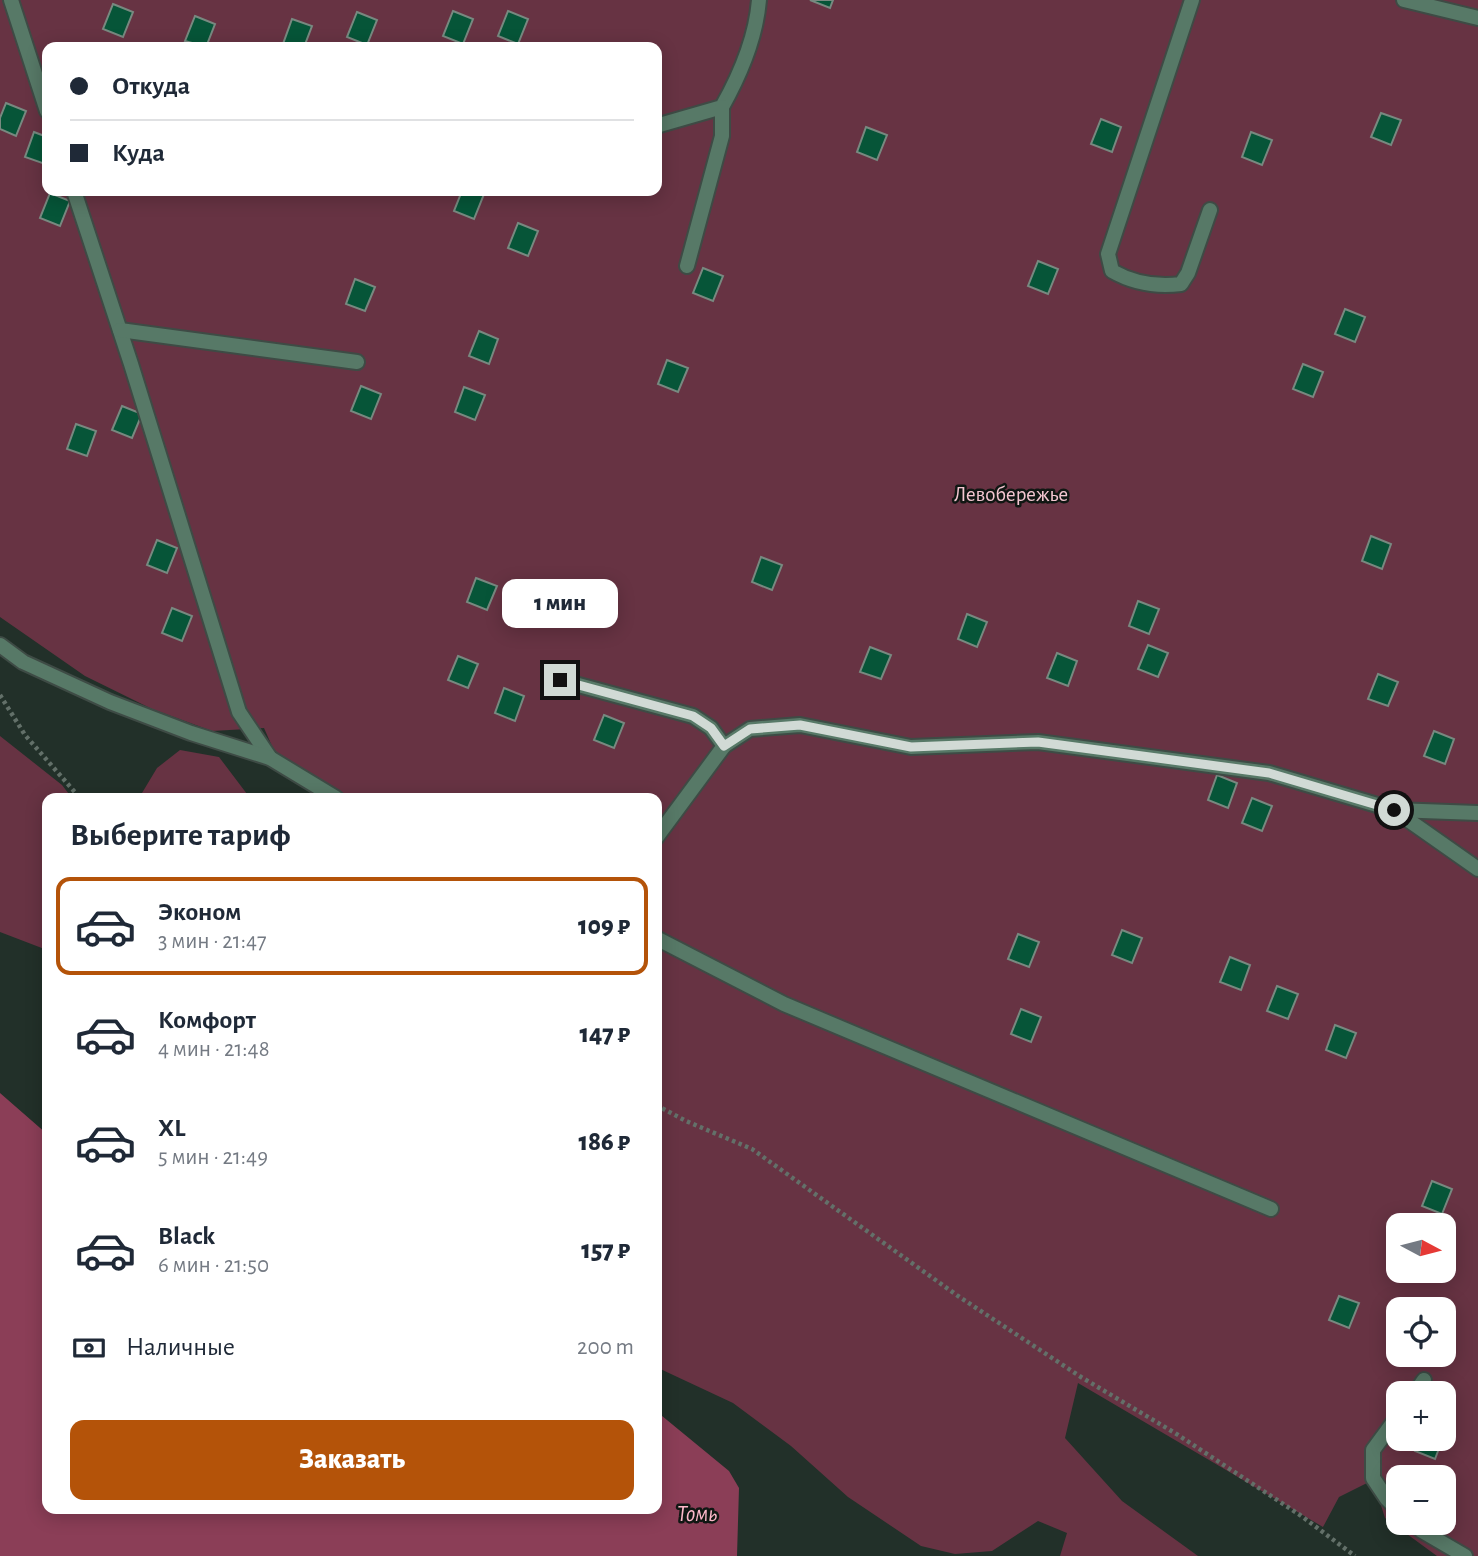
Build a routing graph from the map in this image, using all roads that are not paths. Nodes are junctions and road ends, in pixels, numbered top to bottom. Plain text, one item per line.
1 (11, 0) edge
2 (759, 0) edge
3 (1192, 0) edge
4 (1404, 0) edge
5 (1478, 18) edge
6 (42, 96) edge
7 (722, 107) junction
8 (662, 124) edge
9 (76, 196) edge
10 (1209, 210) dead end
11 (687, 266) dead end
12 (120, 330) junction
13 (356, 362) dead end
14 (0, 645) edge
15 (560, 680) dead end
16 (724, 746) junction
17 (270, 758) junction
18 (328, 793) edge
19 (1394, 810) junction
20 (1478, 813) edge
21 (662, 830) edge
22 (1478, 869) edge
23 (662, 942) edge
24 (1270, 1209) dead end
25 (1386, 1432) edge
26 (1386, 1498) edge
27 (1429, 1535) edge
28 (1465, 1556) edge

1 - 6 street
2 - 7 street
3 - 10 street
4 - 5 street
7 - 8 street
7 - 11 street
9 - 12 street
12 - 13 street
12 - 17 street
14 - 17 street
15 - 16 street
16 - 19 street
16 - 21 street
17 - 18 street
19 - 20 street
19 - 22 street
23 - 24 street
25 - 26 street
27 - 28 street

